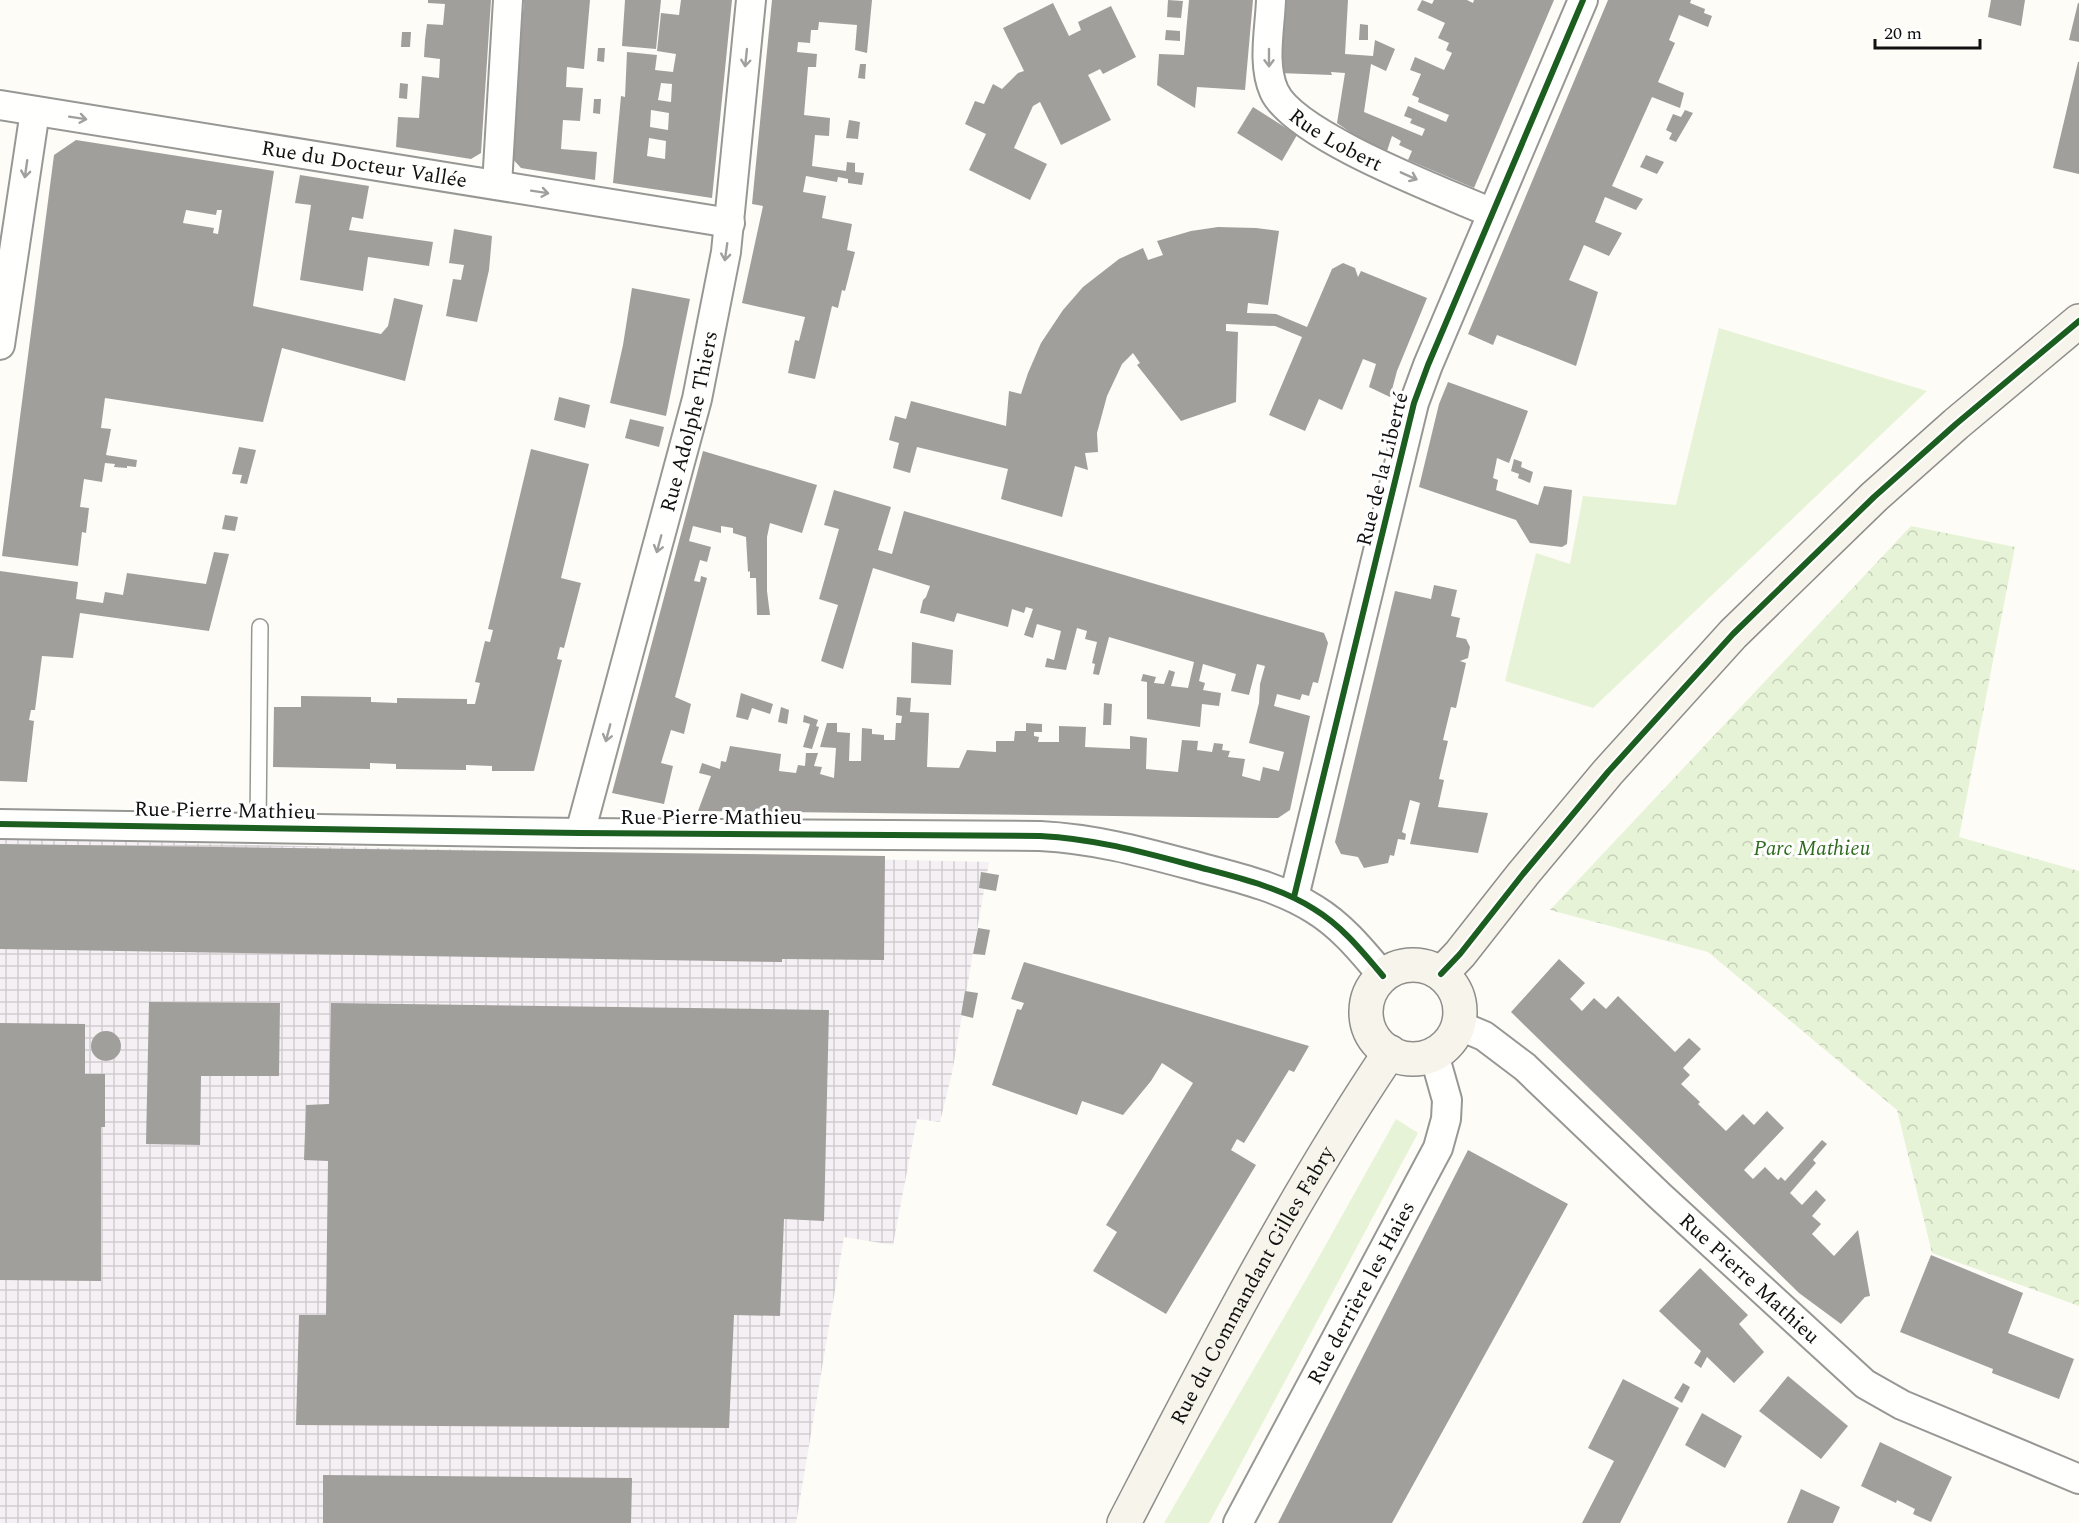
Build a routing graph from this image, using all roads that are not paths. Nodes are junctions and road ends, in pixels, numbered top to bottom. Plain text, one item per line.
1 (508, 0) edge
2 (751, 0) edge
3 (1271, 0) edge
4 (1583, 0) edge
5 (0, 105) edge
6 (35, 111) junction
7 (497, 185) junction
8 (1492, 213) junction
9 (730, 223) junction
10 (2079, 321) edge
11 (0, 345) edge
12 (260, 627) dead end
13 (0, 824) edge
14 (258, 827) junction
15 (580, 833) junction
16 (1293, 897) junction
17 (1441, 974) junction
18 (1383, 976) junction
19 (1458, 1025) junction
20 (1390, 1052) junction
21 (1434, 1054) junction
22 (2079, 1479) edge
23 (1124, 1523) edge
24 (1238, 1523) edge

1 - 7 street
2 -> 9 street, Rue Adolphe Thiers
3 -> 8 street, Rue Lobert
4 - 8 street, Rue de la Liberté
5 - 6 street, Rue du Docteur Vallée
6 -> 7 street, Rue du Docteur Vallée
6 -> 11 street
7 -> 9 street, Rue du Docteur Vallée
8 - 16 street, Rue de la Liberté
9 -> 15 street, Rue Adolphe Thiers
10 - 17 street
12 - 14 lane
13 - 14 street, Rue Pierre Mathieu
14 - 15 street, Rue Pierre Mathieu
15 - 16 street, Rue Pierre Mathieu
16 - 18 street, Rue Pierre Mathieu
17 - 18 street
17 - 19 street
18 - 20 street
19 - 21 street
19 - 22 street, Rue Pierre Mathieu
20 - 21 street
20 - 23 street, Rue du Commandant Gilles Fabry
21 - 24 street, Rue derrière les Haies

